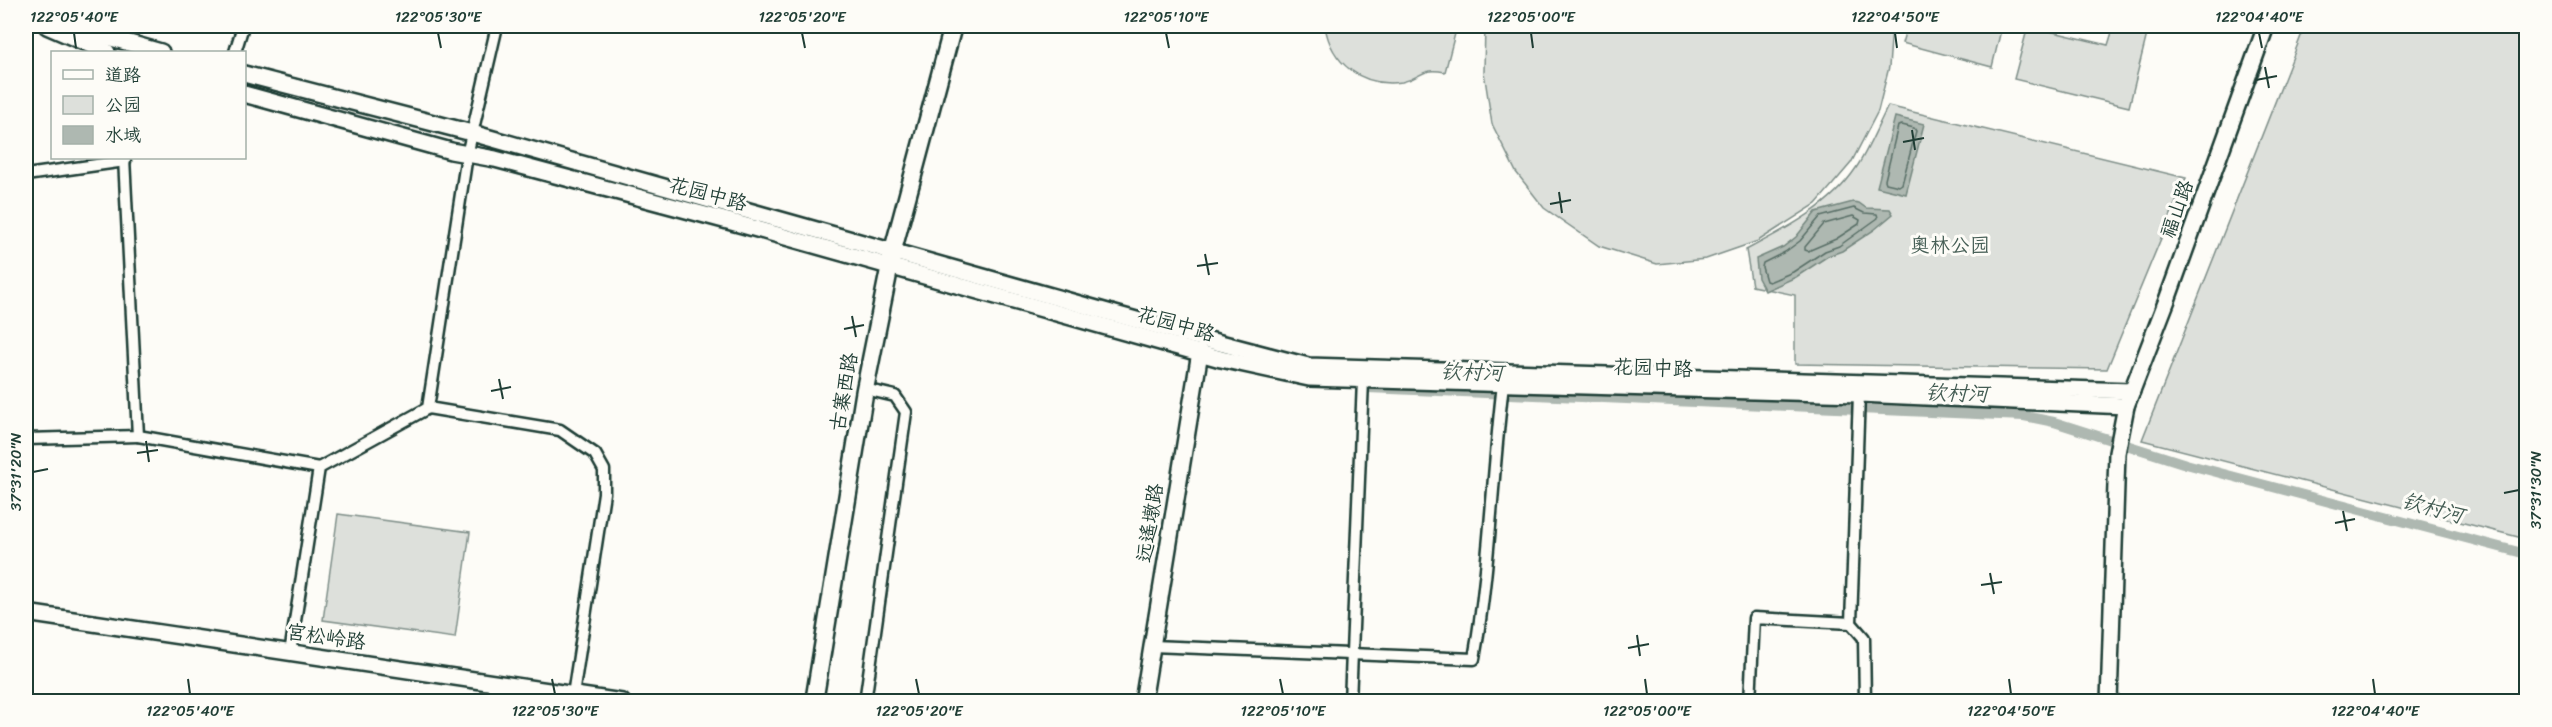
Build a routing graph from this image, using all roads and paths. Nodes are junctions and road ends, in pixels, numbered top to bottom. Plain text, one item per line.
1 (47, 26) edge
2 (69, 26) edge
3 (243, 26) edge
4 (497, 26) edge
5 (953, 26) edge
6 (2266, 26) edge
7 (105, 51) edge
8 (157, 51) edge
9 (235, 51) edge
10 (246, 75) edge
11 (246, 95) edge
12 (472, 133) junction
13 (467, 154) junction
14 (125, 159) edge
15 (26, 175) edge
16 (891, 259) junction
17 (1200, 352) junction
18 (1363, 380) junction
19 (865, 389) junction
20 (1502, 390) junction
21 (2132, 391) junction
22 (1859, 399) junction
23 (2126, 406) junction
24 (428, 408) junction
25 (138, 436) junction
26 (26, 439) edge
27 (319, 468) junction
28 (26, 613) edge
29 (26, 623) edge
30 (1851, 623) junction
31 (1152, 646) junction
32 (1351, 652) junction
33 (290, 653) junction
34 (573, 695) junction
35 (552, 702) edge
36 (621, 702) edge
37 (814, 702) edge
38 (864, 702) edge
39 (1143, 702) edge
40 (1350, 702) edge
41 (1750, 702) edge
42 (1865, 702) edge
43 (2109, 702) edge

1 - 7 main road
2 - 8 main road
3 - 9 street
4 - 12 street
5 - 16 main road, 古寨西路
6 - 21 main road, 福山路
10 - 12 main road
11 - 13 main road, 花园中路
12 - 13 street
12 - 16 main road
13 - 16 main road, 花园中路
13 - 24 street
14 - 15 street
14 - 25 street
16 - 17 main road, 花园中路
16 - 19 main road, 古寨西路
16 - 21 main road
17 - 18 main road, 花园中路
17 - 31 main road, 远遥墩路
18 - 20 main road, 花园中路
18 - 32 street
19 - 37 main road, 古寨西路
19 - 38 street
20 - 22 main road, 花园中路
20 - 32 street
21 - 23 main road, 福山路
22 - 23 main road, 花园中路
22 - 30 street
23 - 43 main road, 福山路
24 - 27 street
24 - 34 street
25 - 26 street
25 - 27 street
27 - 33 street
28 - 33 main road, 宫松岭路
29 - 35 main road
30 - 41 street
30 - 42 street
31 - 32 street
31 - 39 main road, 远遥墩路
32 - 40 street
33 - 34 main road, 宫松岭路
34 - 36 main road, 宫松岭路

